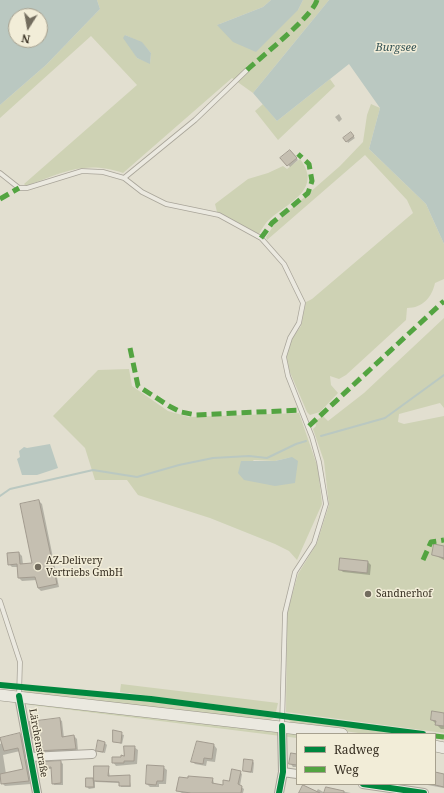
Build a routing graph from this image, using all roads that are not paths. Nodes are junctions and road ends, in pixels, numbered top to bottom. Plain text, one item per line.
1 (247, 70) dead end
2 (0, 173) edge
3 (124, 178) junction
4 (0, 601) edge
5 (0, 695) edge
6 (19, 696) junction
7 (282, 726) junction
8 (334, 733) edge
9 (92, 754) dead end
10 (30, 757) junction
11 (283, 772) junction
12 (296, 774) edge
13 (370, 785) edge
14 (37, 793) edge
15 (279, 793) edge
16 (424, 793) edge

1 - 3 lane
2 - 3 lane
3 - 7 lane
4 - 6 lane
5 - 6 main road
6 - 7 main road
6 - 10 street, Lärchenstraße
7 - 8 main road
7 - 11 street
9 - 10 street, Lärchenstraße
10 - 14 street, Lärchenstraße
11 - 12 street
11 - 15 street
13 - 16 street

